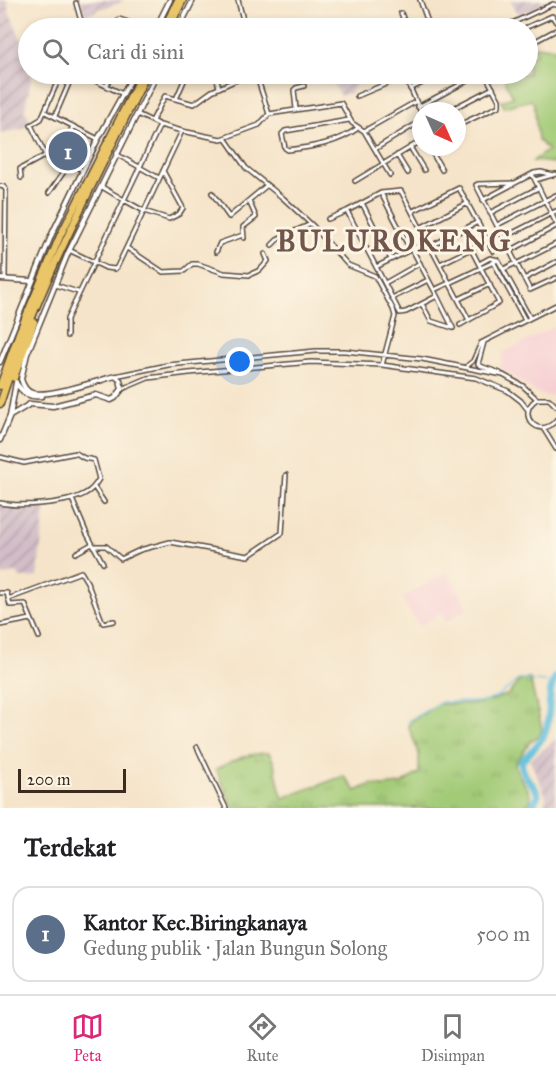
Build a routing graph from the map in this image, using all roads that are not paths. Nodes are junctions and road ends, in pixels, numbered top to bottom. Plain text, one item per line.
1 (170, 0) edge
2 (178, 0) edge
3 (183, 0) edge
4 (193, 0) edge
5 (238, 0) edge
6 (420, 0) edge
7 (76, 3) dead end
8 (556, 5) edge
9 (401, 13) dead end
10 (80, 18) edge
11 (161, 18) edge
12 (169, 18) edge
13 (174, 18) edge
14 (184, 18) edge
15 (242, 18) edge
16 (403, 18) edge
17 (426, 18) edge
18 (523, 18) edge
19 (538, 22) edge
20 (556, 22) edge
21 (556, 30) edge
22 (538, 40) edge
23 (57, 84) edge
24 (69, 84) edge
25 (102, 84) edge
26 (128, 84) edge
27 (137, 84) edge
28 (142, 84) edge
29 (152, 84) edge
30 (183, 84) edge
31 (218, 84) edge
32 (226, 84) edge
33 (259, 84) edge
34 (384, 84) edge
35 (408, 84) edge
36 (419, 84) edge
37 (461, 84) edge
38 (491, 84) edge
39 (106, 86) joint
40 (304, 86) dead end
41 (219, 87) junction
42 (493, 88) junction
43 (410, 89) junction
44 (123, 94) junction
45 (357, 96) dead end
46 (176, 99) junction
47 (415, 102) edge
48 (427, 102) edge
49 (465, 102) edge
50 (412, 104) edge
51 (296, 109) junction
52 (45, 112) junction
53 (137, 114) junction
54 (269, 114) junction
55 (55, 116) junction
56 (350, 120) junction
57 (152, 121) junction
58 (466, 122) edge
59 (160, 125) junction
60 (74, 126) junction
61 (412, 126) edge
62 (358, 128) junction
63 (364, 131) junction
64 (182, 132) junction
65 (57, 138) dead end
66 (225, 138) junction
67 (98, 139) junction
68 (410, 147) joint
69 (375, 149) junction
70 (47, 154) junction
71 (116, 154) junction
72 (397, 156) junction
73 (434, 156) edge
74 (58, 158) junction
75 (70, 163) junction
76 (383, 164) junction
77 (139, 168) junction
78 (82, 170) junction
79 (424, 170) dead end
80 (442, 170) dead end
81 (163, 171) junction
82 (408, 173) dead end
83 (532, 174) junction
84 (390, 175) dead end
85 (554, 175) edge
86 (21, 178) dead end
87 (160, 178) junction
88 (534, 180) junction
89 (355, 181) dead end
90 (514, 183) junction
91 (0, 186) edge
92 (100, 186) junction
93 (266, 186) junction
94 (538, 188) junction
95 (49, 193) dead end
96 (212, 193) dead end
97 (381, 193) junction
98 (556, 195) edge
99 (124, 200) junction
100 (483, 200) junction
101 (544, 200) junction
102 (249, 201) junction
103 (362, 203) junction
104 (468, 203) junction
105 (6, 210) junction
106 (0, 211) edge
107 (144, 211) junction
108 (347, 211) junction
109 (413, 211) junction
110 (556, 211) edge
111 (490, 213) junction
112 (551, 213) junction
113 (328, 219) dead end
114 (478, 222) junction
115 (311, 224) junction
116 (497, 225) junction
117 (556, 225) edge
118 (422, 227) junction
119 (0, 236) edge
120 (5, 236) junction
121 (503, 238) junction
122 (428, 241) junction
123 (487, 241) junction
124 (556, 244) edge
125 (272, 245) dead end
126 (62, 246) junction
127 (431, 246) junction
128 (127, 248) junction
129 (411, 249) junction
130 (471, 249) junction
131 (69, 250) junction
132 (493, 251) dead end
133 (510, 251) junction
134 (216, 252) dead end
135 (265, 254) dead end
136 (391, 259) junction
137 (498, 260) junction
138 (93, 262) junction
139 (556, 262) edge
140 (420, 263) junction
141 (494, 263) junction
142 (440, 264) junction
143 (479, 264) junction
144 (516, 264) junction
145 (375, 265) junction
146 (482, 269) junction
147 (503, 269) junction
148 (499, 272) junction
149 (556, 278) edge
150 (2, 279) edge
151 (524, 279) junction
152 (428, 280) junction
153 (32, 281) junction
154 (450, 282) junction
155 (384, 283) junction
156 (490, 284) junction
157 (55, 285) junction
158 (513, 286) junction
159 (508, 289) junction
160 (434, 290) junction
161 (78, 292) junction
162 (437, 296) junction
163 (392, 298) junction
164 (520, 299) junction
165 (459, 300) junction
166 (515, 302) junction
167 (422, 304) junction
168 (556, 305) edge
169 (530, 318) junction
170 (469, 320) junction
171 (525, 321) junction
172 (460, 325) dead end
173 (67, 336) dead end
174 (484, 342) junction
175 (384, 355) junction
176 (0, 362) edge
177 (382, 365) junction
178 (466, 366) junction
179 (503, 375) junction
180 (115, 376) junction
181 (15, 380) junction
182 (0, 386) edge
183 (122, 389) junction
184 (53, 392) junction
185 (30, 397) junction
186 (537, 399) junction
187 (554, 400) edge
188 (0, 404) edge
189 (30, 405) junction
190 (556, 406) edge
191 (528, 410) junction
192 (10, 416) junction
193 (556, 421) edge
194 (543, 428) junction
195 (0, 440) edge
196 (556, 449) edge
197 (0, 458) edge
198 (286, 475) dead end
199 (94, 487) junction
200 (72, 499) junction
201 (104, 502) dead end
202 (0, 503) edge
203 (93, 545) junction
204 (76, 553) dead end
205 (104, 563) dead end
206 (0, 593) edge
207 (8, 599) junction
208 (31, 619) junction
209 (114, 621) dead end
210 (0, 625) edge
211 (39, 637) dead end
212 (197, 747) dead end
213 (226, 808) edge

1 - 11 street
2 - 12 highway
3 - 13 highway
4 - 14 street
5 - 15 street
6 - 17 street
7 - 10 street
8 - 18 street
9 - 16 street
19 - 20 street
21 - 22 street
23 - 52 street
24 - 55 street
25 - 39 street
26 - 44 street
27 - 182 highway
28 - 126 highway
29 - 53 street
30 - 46 street
31 - 41 street
32 - 41 street
33 - 54 street
34 - 45 street
35 - 43 street
36 - 43 street
37 - 48 street
38 - 42 street
39 - 44 street
40 - 51 street
41 - 46 street
42 - 49 street
42 - 58 street
43 - 47 street
44 - 67 street
46 - 57 street
50 - 63 street
51 - 54 street
51 - 56 street
52 - 55 street
52 - 70 street
53 - 57 street
53 - 71 street
54 - 66 street
55 - 60 street
56 - 62 street
56 - 62 street
57 - 59 street
59 - 64 street
59 - 77 street
60 - 67 street
60 - 74 street
61 - 69 street
62 - 63 street
63 - 69 street
64 - 66 street
64 - 81 street
65 - 70 street
66 - 93 street
67 - 78 street
68 - 72 street
68 - 79 street
69 - 76 street
70 - 74 street
70 - 86 street
71 - 77 street
71 - 92 street
72 - 76 street
72 - 82 street
73 - 80 street
74 - 75 street
75 - 78 street
75 - 95 street
76 - 84 street
76 - 89 street
77 - 87 street
77 - 99 street
78 - 153 street
81 - 87 street
81 - 107 street
83 - 85 street
83 - 88 street
83 - 90 street
85 - 88 street
87 - 107 street
88 - 94 street
90 - 100 street
90 - 100 street
91 - 105 street
92 - 99 street
92 - 131 street
93 - 102 street
93 - 115 street
94 - 101 street
94 - 111 street
96 - 102 street
97 - 103 street
97 - 109 street
97 - 129 street
98 - 101 street
99 - 107 street
99 - 138 street
100 - 111 street
101 - 112 street
101 - 116 street
102 - 134 street
103 - 108 street
103 - 136 street
104 - 109 street
104 - 114 street
104 - 118 street
105 - 106 street
105 - 120 street
107 - 128 street
108 - 113 street
108 - 145 street
109 - 118 street
110 - 112 street
111 - 116 street
112 - 117 street
112 - 121 street
114 - 123 street
114 - 127 street
115 - 125 street
115 - 175 street
116 - 121 street
117 - 133 street
118 - 122 street
119 - 120 street
120 - 150 street
121 - 133 street
122 - 127 street
122 - 129 street
123 - 130 street
123 - 132 street
124 - 144 street
126 - 181 highway
126 - 188 highway
127 - 142 street
128 - 135 street
128 - 138 street
129 - 136 street
129 - 140 street
130 - 142 street
130 - 143 street
131 - 138 street
131 - 157 street
133 - 144 street
136 - 145 street
137 - 141 street
137 - 143 street
137 - 147 street
138 - 161 street
139 - 151 street
140 - 152 street
140 - 155 street
141 - 146 street
141 - 148 street
142 - 154 street
143 - 146 street
144 - 147 street
144 - 151 street
145 - 155 street
146 - 154 street
146 - 156 street
147 - 148 street
147 - 158 street
148 - 159 street
149 - 151 street
150 - 153 street
152 - 160 street
152 - 163 street
153 - 176 street
154 - 160 street
154 - 165 street
155 - 163 street
156 - 165 street
156 - 170 street
157 - 161 street
157 - 184 street
158 - 159 street
158 - 164 street
159 - 166 street
160 - 162 street
161 - 173 street
162 - 167 street
162 - 167 street
163 - 167 street
164 - 166 street
164 - 169 street
165 - 170 street
166 - 171 street
168 - 169 street
169 - 171 street
170 - 172 street
171 - 174 street
174 - 178 street
174 - 179 street
175 - 177 street
175 - 178 street
175 - 180 street
177 - 183 street
177 - 191 street
178 - 179 street
179 - 186 street
180 - 183 street
180 - 184 street
181 - 185 street
181 - 192 street
183 - 189 street
184 - 185 street
185 - 189 street
186 - 187 street
186 - 191 street
187 - 190 street
189 - 192 street
191 - 194 street
192 - 195 street
193 - 194 street
194 - 196 street
197 - 199 street
198 - 203 street
199 - 200 street
199 - 201 street
200 - 202 street
200 - 203 street
203 - 204 street
203 - 205 street
206 - 207 street
207 - 208 street
207 - 209 street
208 - 210 street
208 - 211 street
212 - 213 street

